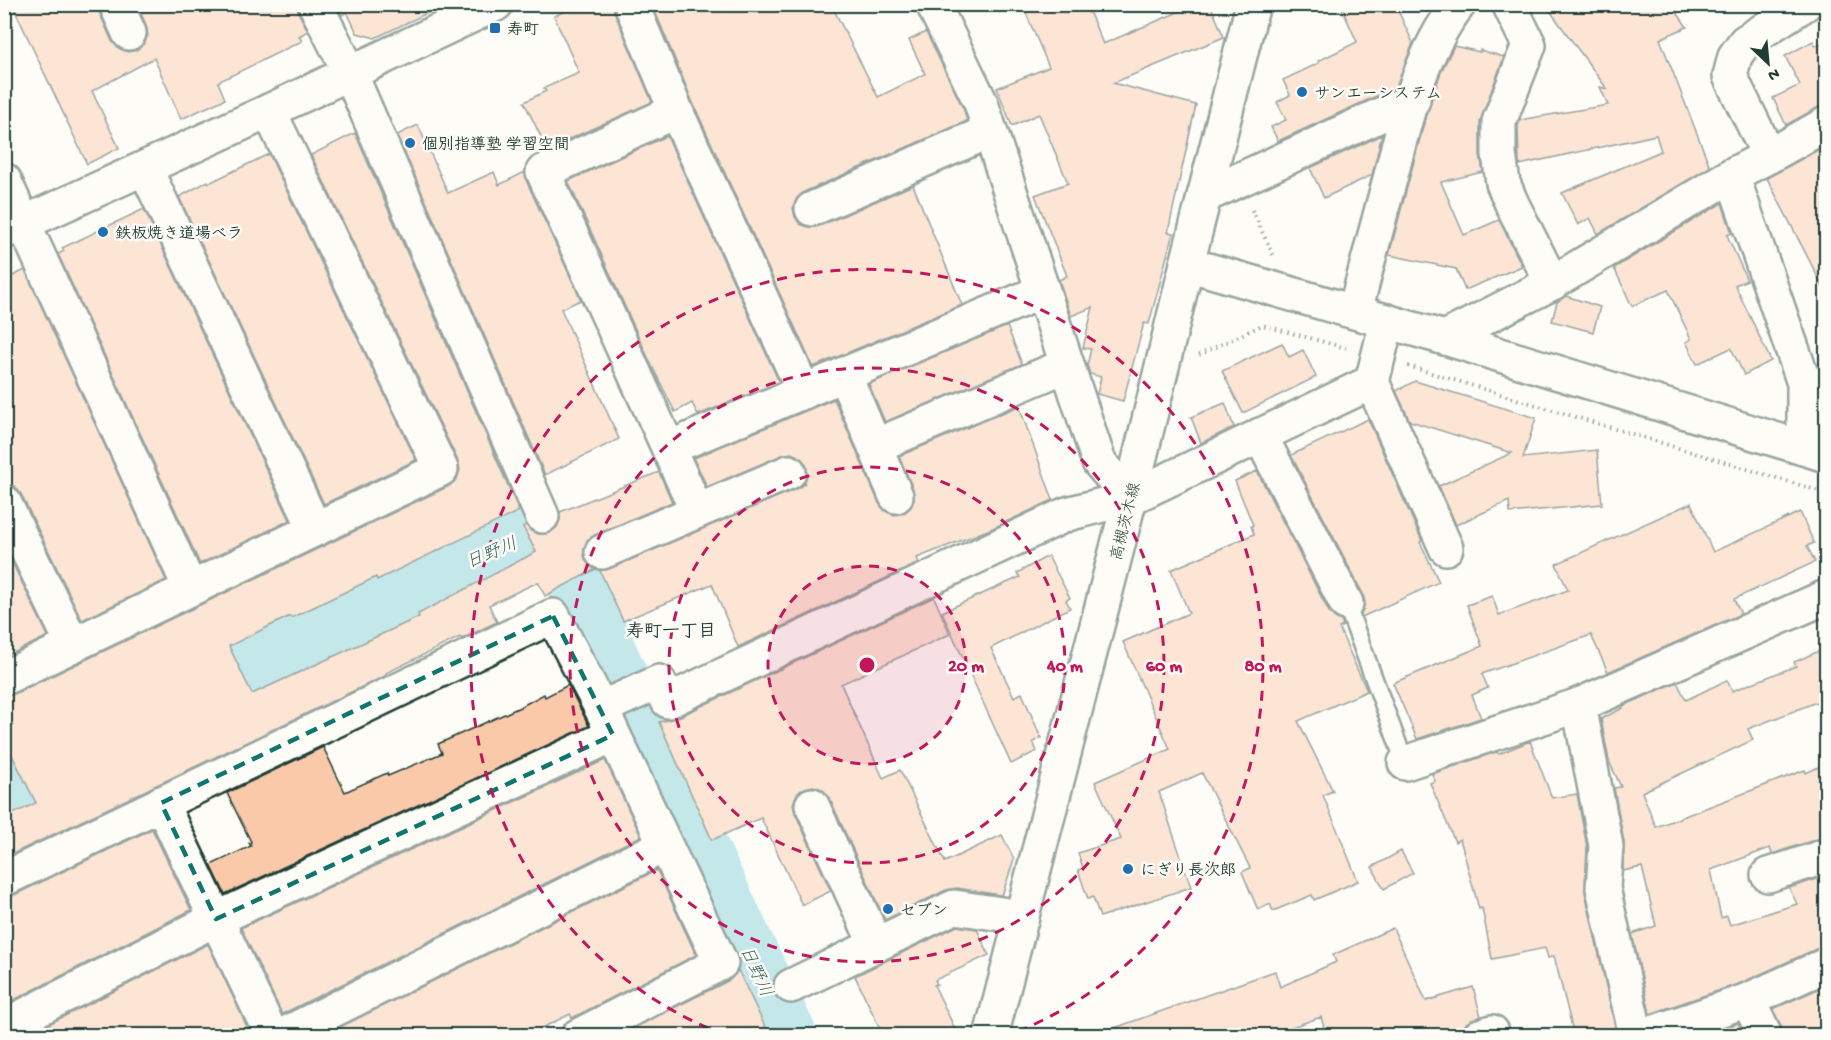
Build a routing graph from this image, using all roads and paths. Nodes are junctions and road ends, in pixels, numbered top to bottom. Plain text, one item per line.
1 (315, 4) edge
2 (496, 4) edge
3 (632, 4) edge
4 (933, 4) edge
5 (1252, 4) edge
6 (1459, 4) edge
7 (1509, 4) edge
8 (1805, 4) edge
9 (350, 73) junction
10 (1413, 100) junction
11 (269, 111) junction
12 (676, 111) junction
13 (1827, 124) edge
14 (990, 131) junction
15 (1769, 156) junction
16 (145, 168) junction
17 (1732, 175) junction
18 (4, 180) edge
19 (1204, 196) junction
20 (812, 209) dead end
21 (14, 227) edge
22 (1187, 264) junction
23 (1552, 283) junction
24 (1043, 291) junction
25 (1355, 312) junction
26 (1387, 321) junction
27 (1445, 338) junction
28 (1192, 358) dead end
29 (1067, 365) junction
30 (1376, 370) junction
31 (844, 375) junction
32 (1815, 377) edge
33 (804, 392) junction
34 (1260, 435) junction
35 (875, 446) junction
36 (669, 448) junction
37 (1815, 452) edge
38 (789, 472) dead end
39 (1827, 493) edge
40 (896, 496) dead end
41 (1130, 498) junction
42 (4, 502) edge
43 (697, 511) junction
44 (542, 516) dead end
45 (315, 529) junction
46 (1446, 548) dead end
47 (602, 552) dead end
48 (190, 588) junction
49 (1827, 597) edge
50 (1346, 603) joint
51 (73, 645) junction
52 (4, 678) edge
53 (1579, 705) junction
54 (607, 722) junction
55 (1405, 764) joint
56 (161, 803) junction
57 (812, 805) dead end
58 (665, 845) junction
59 (1827, 856) edge
60 (1768, 875) dead end
61 (4, 879) edge
62 (1022, 917) junction
63 (216, 919) junction
64 (876, 945) junction
65 (1827, 965) edge
66 (791, 986) dead end
67 (1748, 1000) junction
68 (4, 1026) edge
69 (272, 1035) edge
70 (281, 1035) edge
71 (578, 1035) edge
72 (991, 1035) edge
73 (1636, 1035) edge
74 (1643, 1035) edge
75 (1765, 1035) edge

1 - 9 street
2 - 9 street
3 - 12 street
4 - 14 street
5 - 19 street, 高槻茨木線
6 - 10 street
7 - 23 street
8 - 15 street
9 - 11 street
9 - 44 street
10 - 19 street
10 - 25 street
11 - 16 street
11 - 45 street
12 - 33 street
12 - 36 street
13 - 15 street
14 - 20 street
14 - 24 street
15 - 17 street
16 - 21 street
16 - 45 street
17 - 23 street
17 - 32 street
18 - 21 street
19 - 22 street, 高槻茨木線
21 - 48 street
22 - 25 street
22 - 41 street, 高槻茨木線
23 - 27 street
24 - 29 street
24 - 31 street
25 - 26 street
26 - 27 street
26 - 30 street
27 - 37 street
28 - 30 path
29 - 35 street
29 - 41 street
30 - 34 street
30 - 39 path
30 - 46 street
31 - 33 street
31 - 35 street
32 - 37 street
33 - 36 street
34 - 41 street
34 - 50 street
35 - 40 street
36 - 43 street
38 - 43 street
41 - 54 street
41 - 62 street, 高槻茨木線
42 - 51 street
43 - 47 street
45 - 48 street
48 - 51 street
49 - 53 street
50 - 55 lane
51 - 52 street
53 - 55 street
53 - 73 street
54 - 56 street
54 - 58 street
54 - 63 street
56 - 61 street
56 - 63 street
57 - 64 street
58 - 70 street
58 - 71 street
59 - 60 street
62 - 64 street
62 - 72 street, 高槻茨木線
63 - 68 street
63 - 69 street
64 - 66 street
65 - 67 street
67 - 74 street
67 - 75 street

